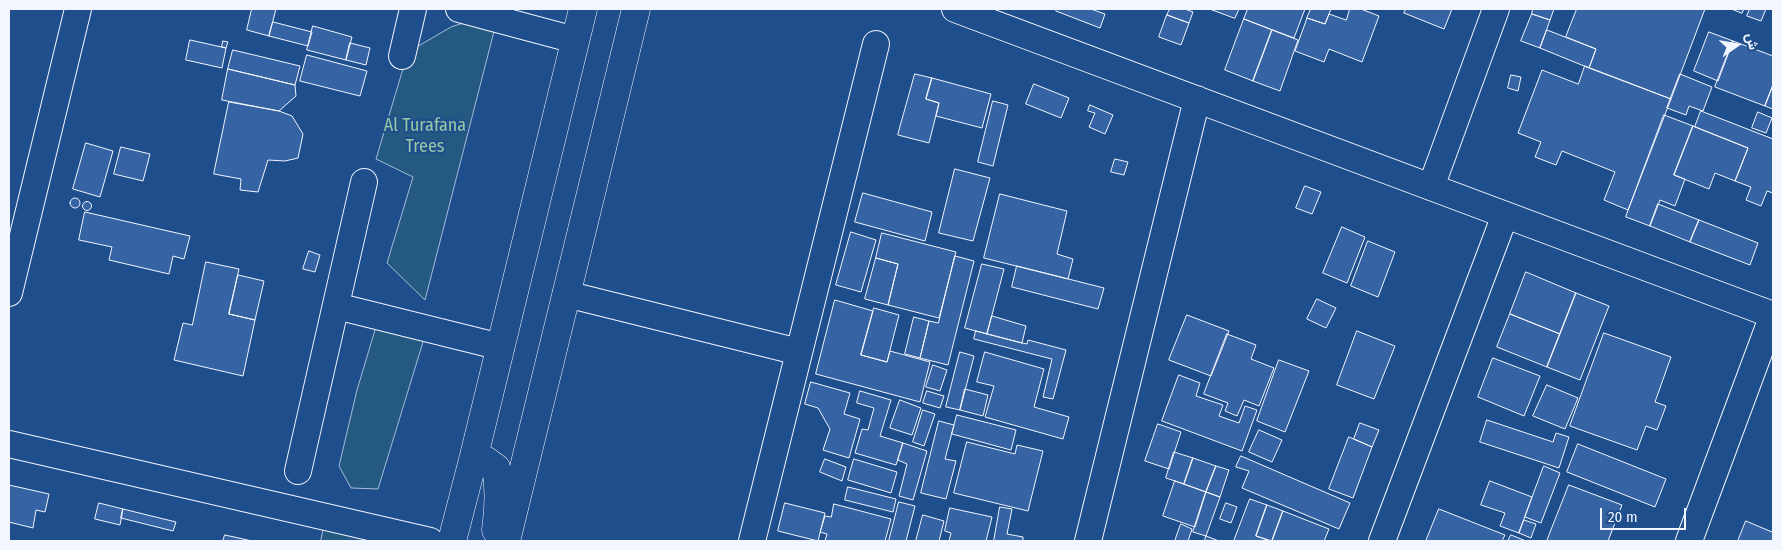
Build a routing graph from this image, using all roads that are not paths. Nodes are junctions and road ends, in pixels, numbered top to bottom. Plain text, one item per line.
1 (78, 9) edge
2 (413, 9) edge
3 (459, 9) edge
4 (583, 9) edge
5 (636, 9) edge
6 (954, 9) edge
7 (1496, 9) edge
8 (576, 40) junction
9 (876, 44) dead end
10 (402, 56) dead end
11 (1196, 99) junction
12 (364, 182) dead end
13 (1431, 187) junction
14 (1505, 215) junction
15 (9, 293) edge
16 (566, 294) junction
17 (336, 306) junction
18 (1773, 315) edge
19 (500, 346) junction
20 (799, 352) junction
21 (9, 444) edge
22 (473, 460) junction
23 (298, 471) dead end
24 (430, 541) edge
25 (452, 541) edge
26 (495, 541) edge
27 (506, 541) edge
28 (752, 541) edge
29 (1088, 541) edge
30 (1382, 541) edge
31 (1689, 541) edge

1 - 15 street
2 - 10 street
3 - 8 street
4 - 8 main road
5 - 16 main road
6 - 11 street
7 - 13 street
8 - 19 main road
9 - 20 street
11 - 13 street
11 - 29 street
12 - 17 street
13 - 14 street
14 - 18 street
14 - 30 street
16 - 20 street
16 - 27 main road
17 - 19 street
17 - 23 street
18 - 31 street
19 - 22 main road
20 - 28 street
21 - 24 street
22 - 25 main road
22 - 26 main road

